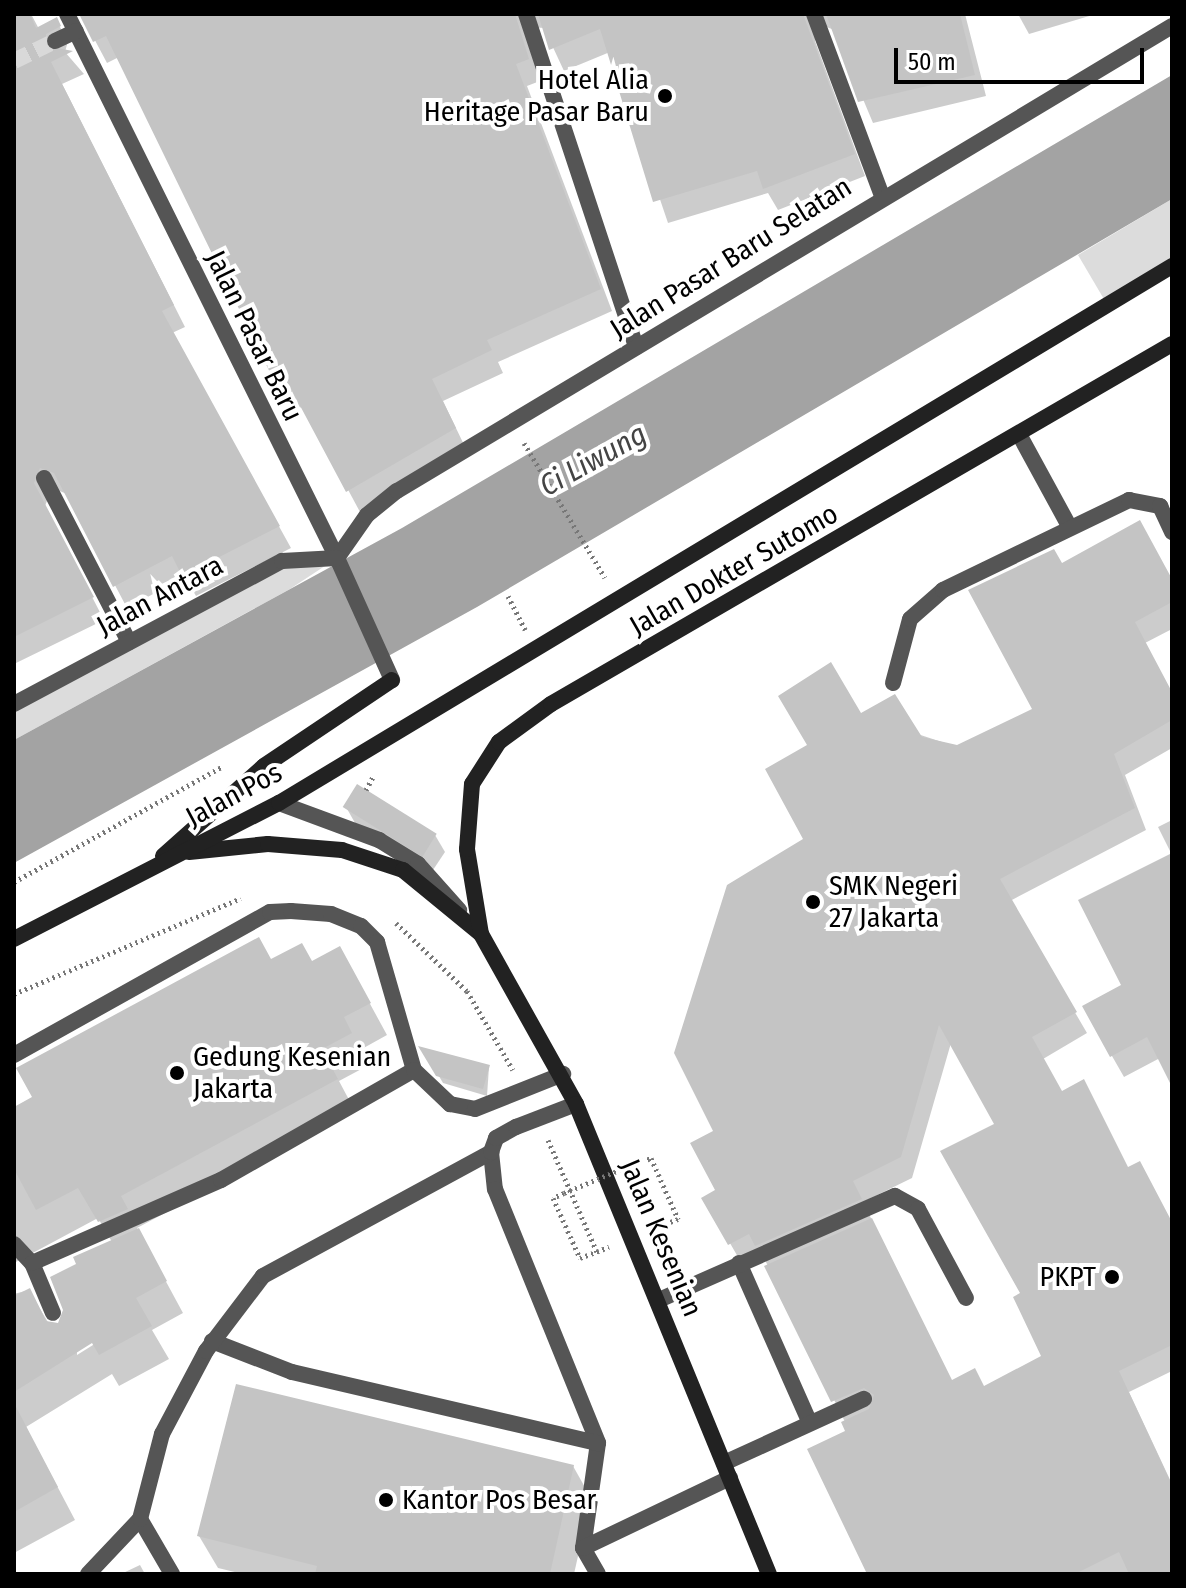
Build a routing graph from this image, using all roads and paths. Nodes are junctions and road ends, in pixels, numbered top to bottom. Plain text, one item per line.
1 (67, 14) edge
2 (526, 14) edge
3 (814, 14) edge
4 (1172, 26) edge
5 (76, 31) junction
6 (55, 41) tunnel mouth
7 (882, 196) junction
8 (1172, 266) edge
9 (1172, 344) edge
10 (636, 347) junction
11 (1020, 436) junction
12 (522, 440) dead end
13 (44, 478) dead end
14 (1069, 526) junction
15 (1172, 532) edge
16 (338, 560) junction
17 (508, 596) dead end
18 (617, 600) junction
19 (129, 642) junction
20 (535, 649) junction
21 (391, 673) joint
22 (893, 683) dead end
23 (472, 685) joint
24 (14, 704) edge
25 (230, 762) dead end
26 (279, 803) junction
27 (179, 853) junction
28 (152, 867) junction
29 (14, 882) edge
30 (247, 897) dead end
31 (382, 915) dead end
32 (481, 934) junction
33 (14, 939) edge
34 (14, 994) edge
35 (14, 1055) edge
36 (414, 1070) junction
37 (563, 1074) junction
38 (526, 1093) junction
39 (576, 1104) junction
40 (538, 1119) junction
41 (491, 1152) junction
42 (678, 1219) dead end
43 (14, 1244) edge
44 (597, 1252) dead end
45 (580, 1258) dead end
46 (32, 1263) junction
47 (739, 1263) junction
48 (966, 1298) dead end
49 (659, 1300) junction
50 (53, 1313) dead end
51 (212, 1341) junction
52 (864, 1399) dead end
53 (810, 1423) junction
54 (598, 1443) junction
55 (727, 1471) junction
56 (140, 1519) junction
57 (583, 1548) junction
58 (88, 1574) edge
59 (172, 1574) edge
60 (598, 1574) edge
61 (769, 1574) edge

1 - 5 street, Jalan Pasar Baru
2 - 10 street
3 - 7 street
4 - 7 street, Jalan Pasar Baru Selatan
5 - 6 street
5 - 16 street, Jalan Pasar Baru
7 - 10 street, Jalan Pasar Baru Selatan
8 - 18 main road, Jalan Dokter Sutomo
9 - 11 main road, Jalan Dokter Sutomo
10 - 16 street, Jalan Pasar Baru Selatan
11 - 14 street
11 - 32 main road, Jalan Dokter Sutomo
12 - 18 path
13 - 19 street
14 - 15 street
14 - 22 street
16 - 19 street, Jalan Antara
16 - 21 street, Jalan Pasar Baru
17 - 20 path
18 - 20 main road, Jalan Dokter Sutomo
19 - 24 street, Jalan Antara
20 - 23 main road, Jalan Dokter Sutomo
21 - 28 main road
23 - 26 main road, Jalan Pos
25 - 29 path
26 - 27 main road, Jalan Pos
26 - 32 street
27 - 28 main road, Jalan Pos
27 - 32 main road
28 - 33 main road, Jalan Pos
30 - 34 path
31 - 38 path
32 - 37 main road, Jalan Kesenian
35 - 36 street
36 - 38 street
36 - 46 street
37 - 38 street
37 - 39 main road, Jalan Kesenian
39 - 40 street
39 - 49 main road, Jalan Kesenian
40 - 41 street
40 - 44 path
41 - 51 street
41 - 54 street
42 - 45 path, bridge
43 - 46 street
46 - 50 street
47 - 48 street
47 - 49 street
47 - 53 street
49 - 55 main road, Jalan Kesenian
51 - 54 street
51 - 56 street
52 - 53 street
53 - 55 street
54 - 57 street
55 - 57 street
55 - 61 main road, Jalan Kesenian
56 - 58 street
56 - 59 street
57 - 60 street

